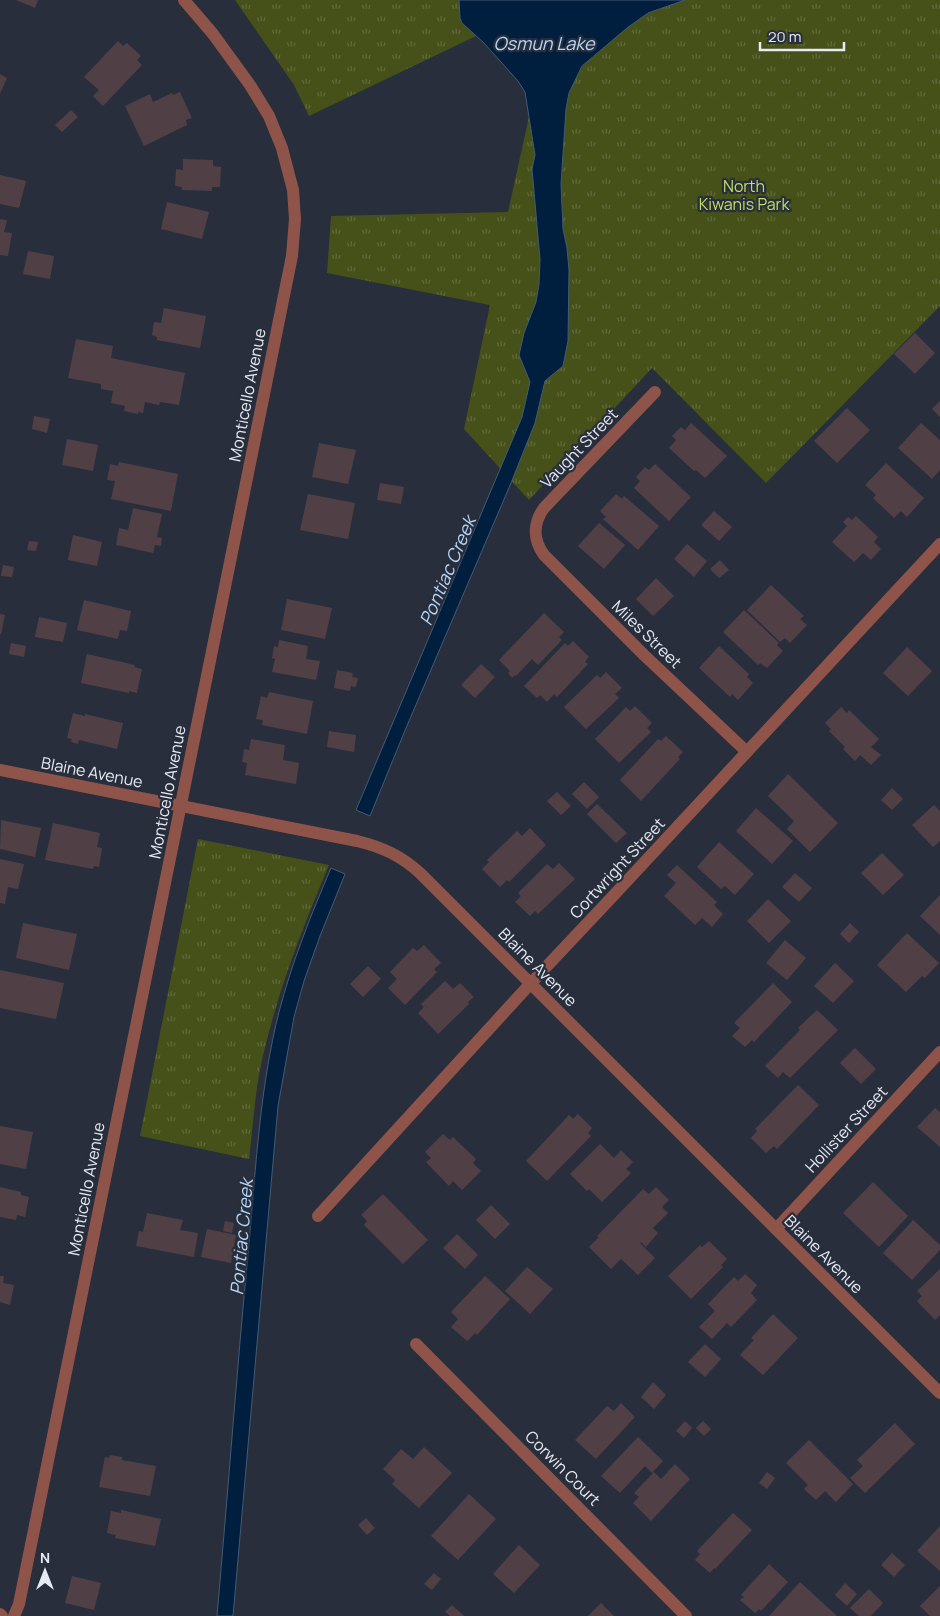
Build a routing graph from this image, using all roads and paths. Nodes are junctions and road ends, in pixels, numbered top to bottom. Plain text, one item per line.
1 (184, 0) edge
2 (655, 392) dead end
3 (535, 532) joint
4 (940, 544) edge
5 (747, 752) junction
6 (0, 770) edge
7 (180, 806) junction
8 (531, 983) junction
9 (940, 1052) edge
10 (318, 1216) dead end
11 (776, 1229) junction
12 (416, 1344) dead end
13 (940, 1393) edge
14 (14, 1616) edge
15 (686, 1616) edge

1 - 7 street, Monticello Avenue
2 - 3 street, Vaught Street
3 - 5 street, Miles Street
4 - 5 street, Cortwright Street
5 - 8 street, Cortwright Street
6 - 7 street, Blaine Avenue
7 - 8 street, Blaine Avenue
7 - 14 street, Monticello Avenue
8 - 10 street, Cortwright Street
8 - 11 street, Blaine Avenue
9 - 11 street, Hollister Street
11 - 13 street, Blaine Avenue
12 - 15 street, Corwin Court

